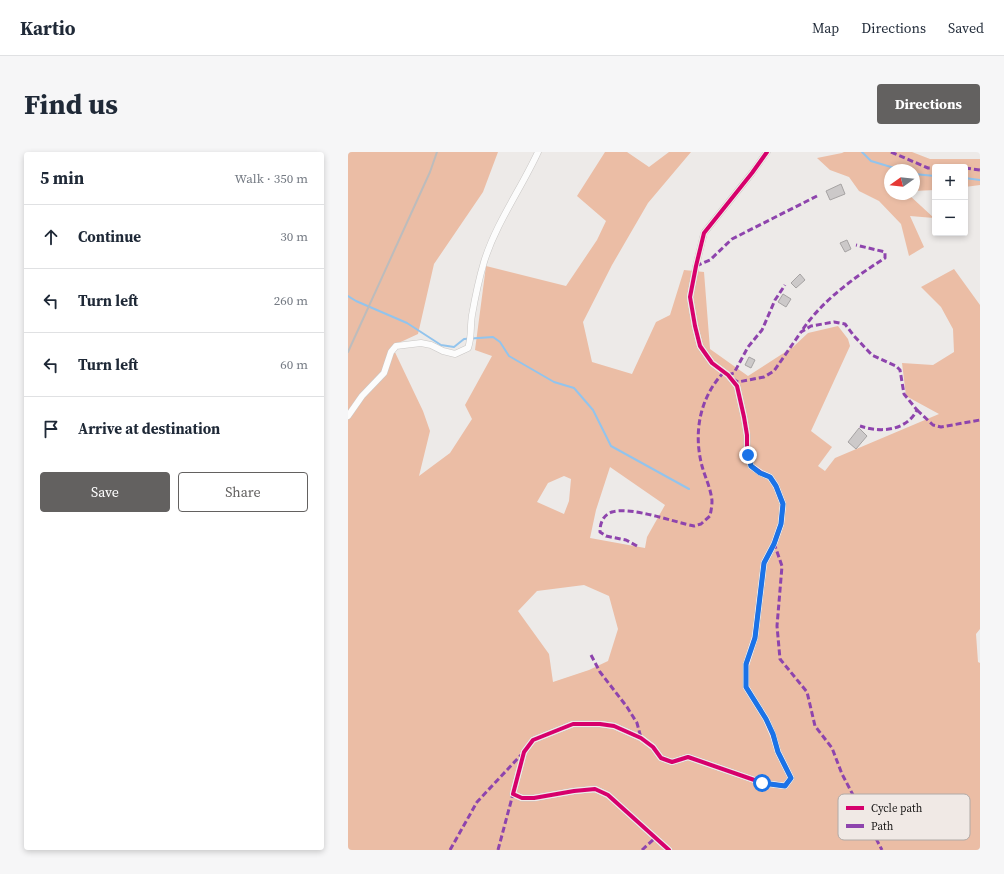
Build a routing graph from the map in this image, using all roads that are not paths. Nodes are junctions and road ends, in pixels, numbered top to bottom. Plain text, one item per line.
1 (538, 152) edge
2 (767, 152) edge
3 (348, 416) edge
4 (669, 850) edge

1 - 3 street
2 - 4 street

